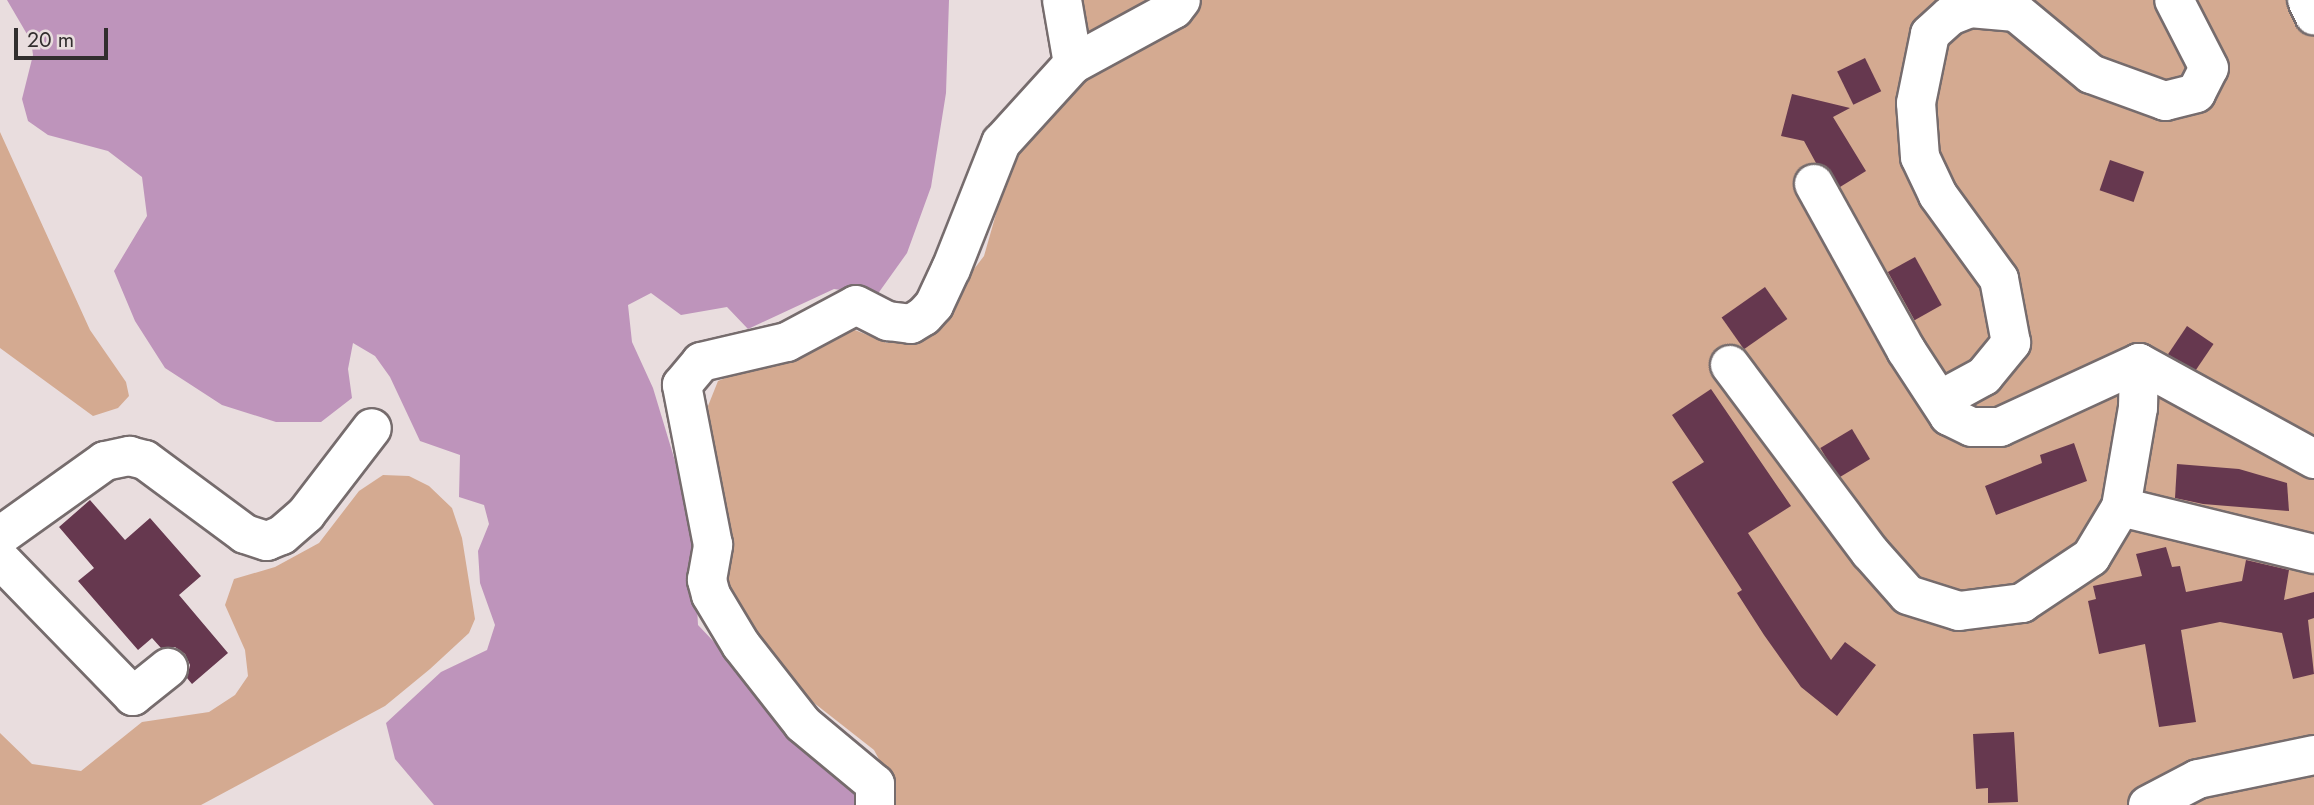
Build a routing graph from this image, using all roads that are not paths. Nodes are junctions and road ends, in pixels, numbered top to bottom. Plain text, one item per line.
1 (1062, 0) edge
2 (1181, 0) edge
3 (2174, 0) edge
4 (2307, 0) edge
5 (2314, 15) edge
6 (1073, 64) junction
7 (1814, 184) dead end
8 (2138, 363) junction
9 (1730, 365) dead end
10 (1940, 400) junction
11 (372, 428) dead end
12 (2314, 459) edge
13 (2121, 507) junction
14 (0, 536) edge
15 (2314, 554) edge
16 (0, 559) edge
17 (168, 668) dead end
18 (2314, 755) edge
19 (875, 805) edge
20 (2148, 805) edge

1 - 6 street
2 - 6 street
3 - 10 street
4 - 5 street
6 - 19 street
7 - 10 street
8 - 10 street
8 - 12 street
8 - 13 street
9 - 13 street
11 - 14 street
13 - 15 street
16 - 17 street
18 - 20 street

